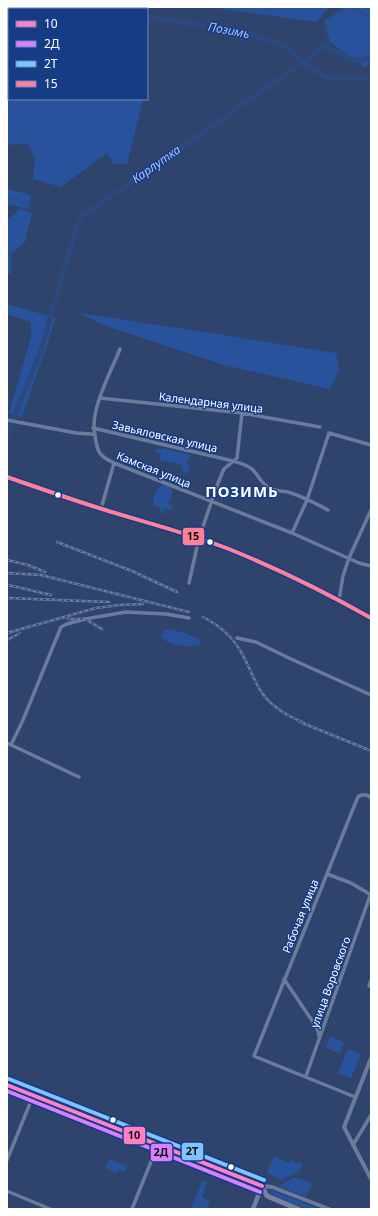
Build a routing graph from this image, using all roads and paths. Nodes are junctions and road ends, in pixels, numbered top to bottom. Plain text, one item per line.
1 (120, 349) dead end
2 (100, 398) junction
3 (242, 413) junction
4 (7, 420) edge
5 (320, 427) dead end
6 (93, 428) junction
7 (94, 435) junction
8 (371, 445) edge
9 (233, 461) junction
10 (114, 463) junction
11 (7, 477) edge
12 (307, 500) junction
13 (212, 502) junction
14 (101, 509) junction
15 (328, 510) dead end
16 (371, 510) edge
17 (292, 533) junction
18 (198, 538) junction
19 (349, 558) junction
20 (371, 566) edge
21 (189, 583) dead end
22 (339, 600) junction
23 (189, 618) dead end
24 (371, 618) edge
25 (237, 638) dead end
26 (371, 695) edge
27 (9, 744) edge
28 (79, 777) dead end
29 (371, 798) edge
30 (327, 874) junction
31 (371, 894) edge
32 (284, 979) junction
33 (371, 980) edge
34 (369, 986) dead end
35 (319, 1039) junction
36 (371, 1058) edge
37 (306, 1076) junction
38 (7, 1085) edge
39 (34, 1096) junction
40 (355, 1097) junction
41 (371, 1115) edge
42 (158, 1144) junction
43 (353, 1145) junction
44 (7, 1160) edge
45 (371, 1179) edge
46 (262, 1186) junction
47 (7, 1191) edge
48 (50, 1209) edge
49 (132, 1209) edge
50 (253, 1209) edge
51 (298, 1209) edge
52 (329, 1209) edge

1 - 2 street, Камская улица
2 - 3 street, Календарная улица
2 - 6 street, Камская улица
3 - 5 street, Календарная улица
3 - 9 street
4 - 7 street
6 - 7 street, Камская улица
6 - 9 street, Завьяловская улица
7 - 10 street, Камская улица
8 - 12 street
9 - 12 street
9 - 13 street
10 - 13 street, Камская улица
10 - 14 street
11 - 14 street
12 - 15 street
12 - 17 street
13 - 17 street, Камская улица
13 - 18 street
14 - 18 street
16 - 19 street
17 - 19 street, Камская улица
18 - 21 street
18 - 22 street
19 - 20 street, Камская улица
19 - 22 street
22 - 24 street
23 - 27 street
25 - 26 street
27 - 28 street
29 - 30 street, Рабочая улица
30 - 31 street
30 - 32 street, Рабочая улица
31 - 35 street, улица Воровского
32 - 35 street
32 - 37 street, Рабочая улица
33 - 34 street
35 - 37 street, улица Воровского
36 - 40 street
37 - 40 street
38 - 39 main road
39 - 42 main road
39 - 44 street
40 - 43 street
41 - 43 street
42 - 46 main road
42 - 49 street
43 - 45 street
46 - 50 main road
46 - 51 main road
46 - 52 street
47 - 48 street

